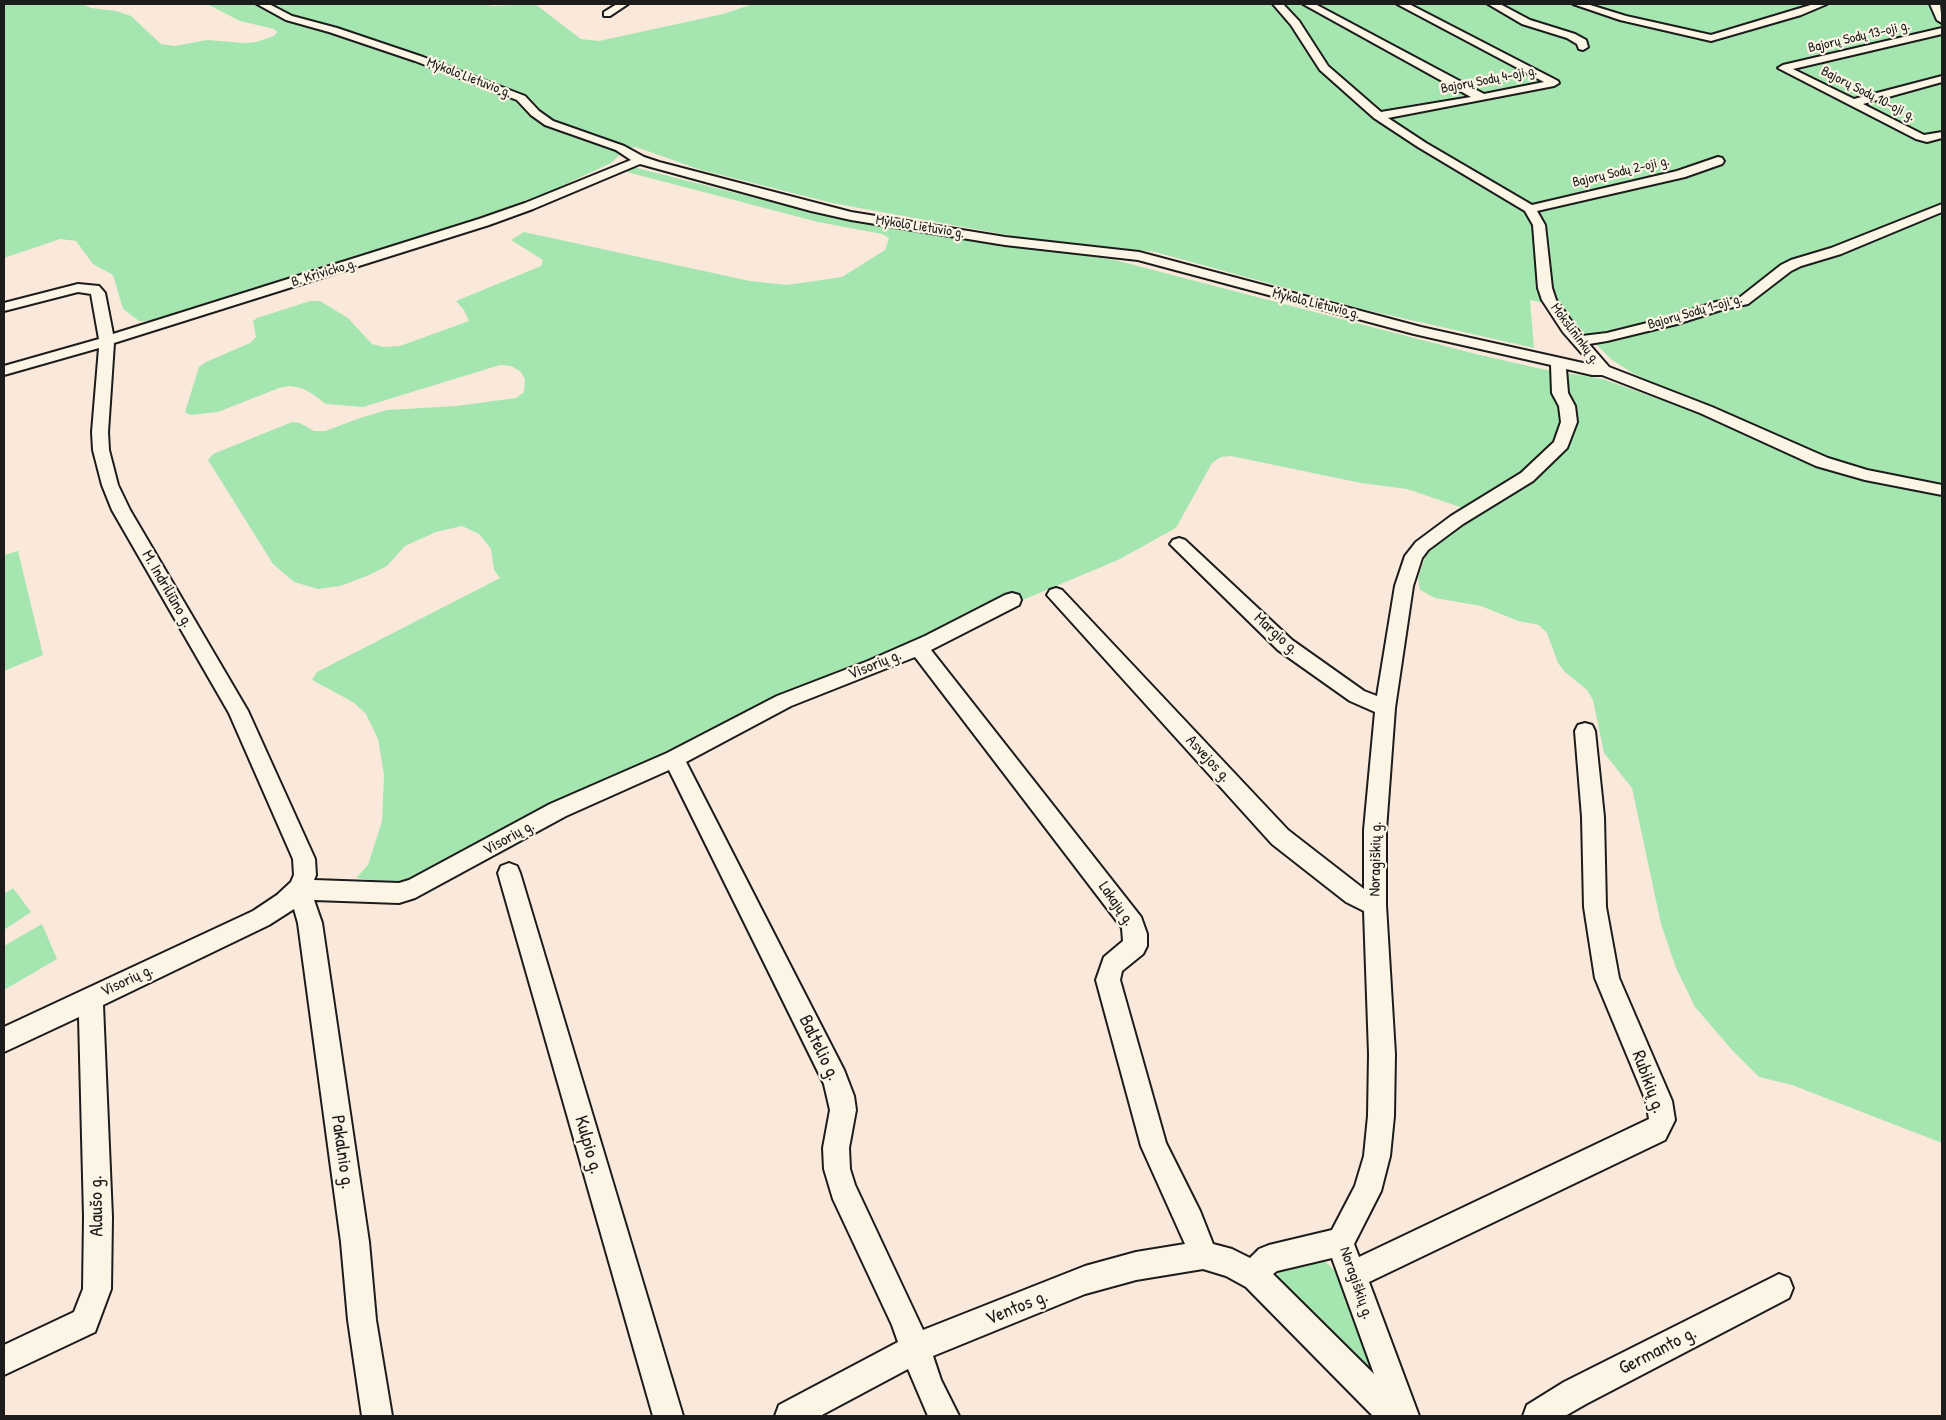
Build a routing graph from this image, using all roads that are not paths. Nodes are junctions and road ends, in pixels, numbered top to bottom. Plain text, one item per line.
1 (262, 4) edge
2 (623, 4) edge
3 (1278, 4) edge
4 (1308, 4) edge
5 (1402, 4) edge
6 (1493, 4) edge
7 (1578, 4) edge
8 (1822, 4) edge
9 (1935, 4) edge
10 (1781, 7) dead end
11 (1798, 13) junction
12 (607, 14) dead end
13 (1942, 19) edge
14 (1942, 31) edge
15 (1583, 47) dead end
16 (1783, 68) joint
17 (1942, 79) edge
18 (1482, 98) junction
19 (1853, 103) junction
20 (1378, 116) junction
21 (1942, 135) edge
22 (640, 160) junction
23 (1718, 161) dead end
24 (1942, 208) edge
25 (1530, 209) junction
26 (4, 307) edge
27 (107, 341) junction
28 (1578, 341) junction
29 (1559, 363) junction
30 (1604, 370) junction
31 (4, 371) edge
32 (1942, 490) edge
33 (1179, 544) dead end
34 (1056, 595) dead end
35 (1012, 600) dead end
36 (918, 647) junction
37 (1385, 708) junction
38 (1586, 731) dead end
39 (674, 759) junction
40 (509, 873) dead end
41 (299, 889) junction
42 (1375, 905) junction
43 (92, 998) junction
44 (4, 1040) edge
45 (1340, 1243) junction
46 (1203, 1255) junction
47 (1352, 1275) junction
48 (1256, 1277) junction
49 (1779, 1288) dead end
50 (916, 1348) junction
51 (4, 1360) edge
52 (377, 1416) edge
53 (668, 1416) edge
54 (790, 1416) edge
55 (944, 1416) edge
56 (1394, 1416) edge
57 (1404, 1416) edge
58 (1538, 1416) edge

1 - 22 street, Mykolo Lietuvio g.
2 - 12 street
3 - 20 street
4 - 18 street
5 - 18 street, Bajorų Sodų 4-oji g.
6 - 15 street
7 - 11 street
8 - 11 street
9 - 13 street
10 - 11 street
14 - 16 street, Bajorų Sodų 13-oji g.
16 - 19 street, Bajorų Sodų 10-oji g.
17 - 19 street
18 - 20 street, Bajorų Sodų 4-oji g.
19 - 21 street, Bajorų Sodų 10-oji g.
20 - 25 street
22 - 27 street, B. Krivicko g.
22 - 29 street, Mykolo Lietuvio g.
23 - 25 street, Bajorų Sodų 2-oji g.
24 - 28 street, Bajorų Sodų 1-oji g.
25 - 28 street, Mokslininkų g.
26 - 27 street, M. Indriliūno g.
27 - 31 street, B. Krivicko g.
27 - 41 street, M. Indriliūno g.
28 - 30 street, Mokslininkų g.
29 - 30 street, Mykolo Lietuvio g.
29 - 37 street, Noragiškių g.
30 - 32 street, Mokslininkų g.
33 - 37 street, Margio g.
34 - 42 street, Asvejos g.
35 - 36 street, Visorių g.
36 - 39 street, Visorių g.
36 - 46 street, Lakajų g.
37 - 42 street, Noragiškių g.
38 - 47 street, Rubikių g.
39 - 41 street, Visorių g.
39 - 50 street, Baltelio g.
40 - 53 street, Kulpio g.
41 - 43 street, Visorių g.
41 - 52 street, Pakalnio g.
42 - 45 street, Noragiškių g.
43 - 44 street, Visorių g.
43 - 51 street, Alaušo g.
45 - 47 street, Noragiškių g.
45 - 48 street
46 - 48 street, Ventos g.
46 - 50 street, Ventos g.
47 - 57 street, Noragiškių g.
48 - 56 street, Ventos g.
49 - 58 street, Germanto g.
50 - 54 street, Ventos g.
50 - 55 street, Baltelio g.

